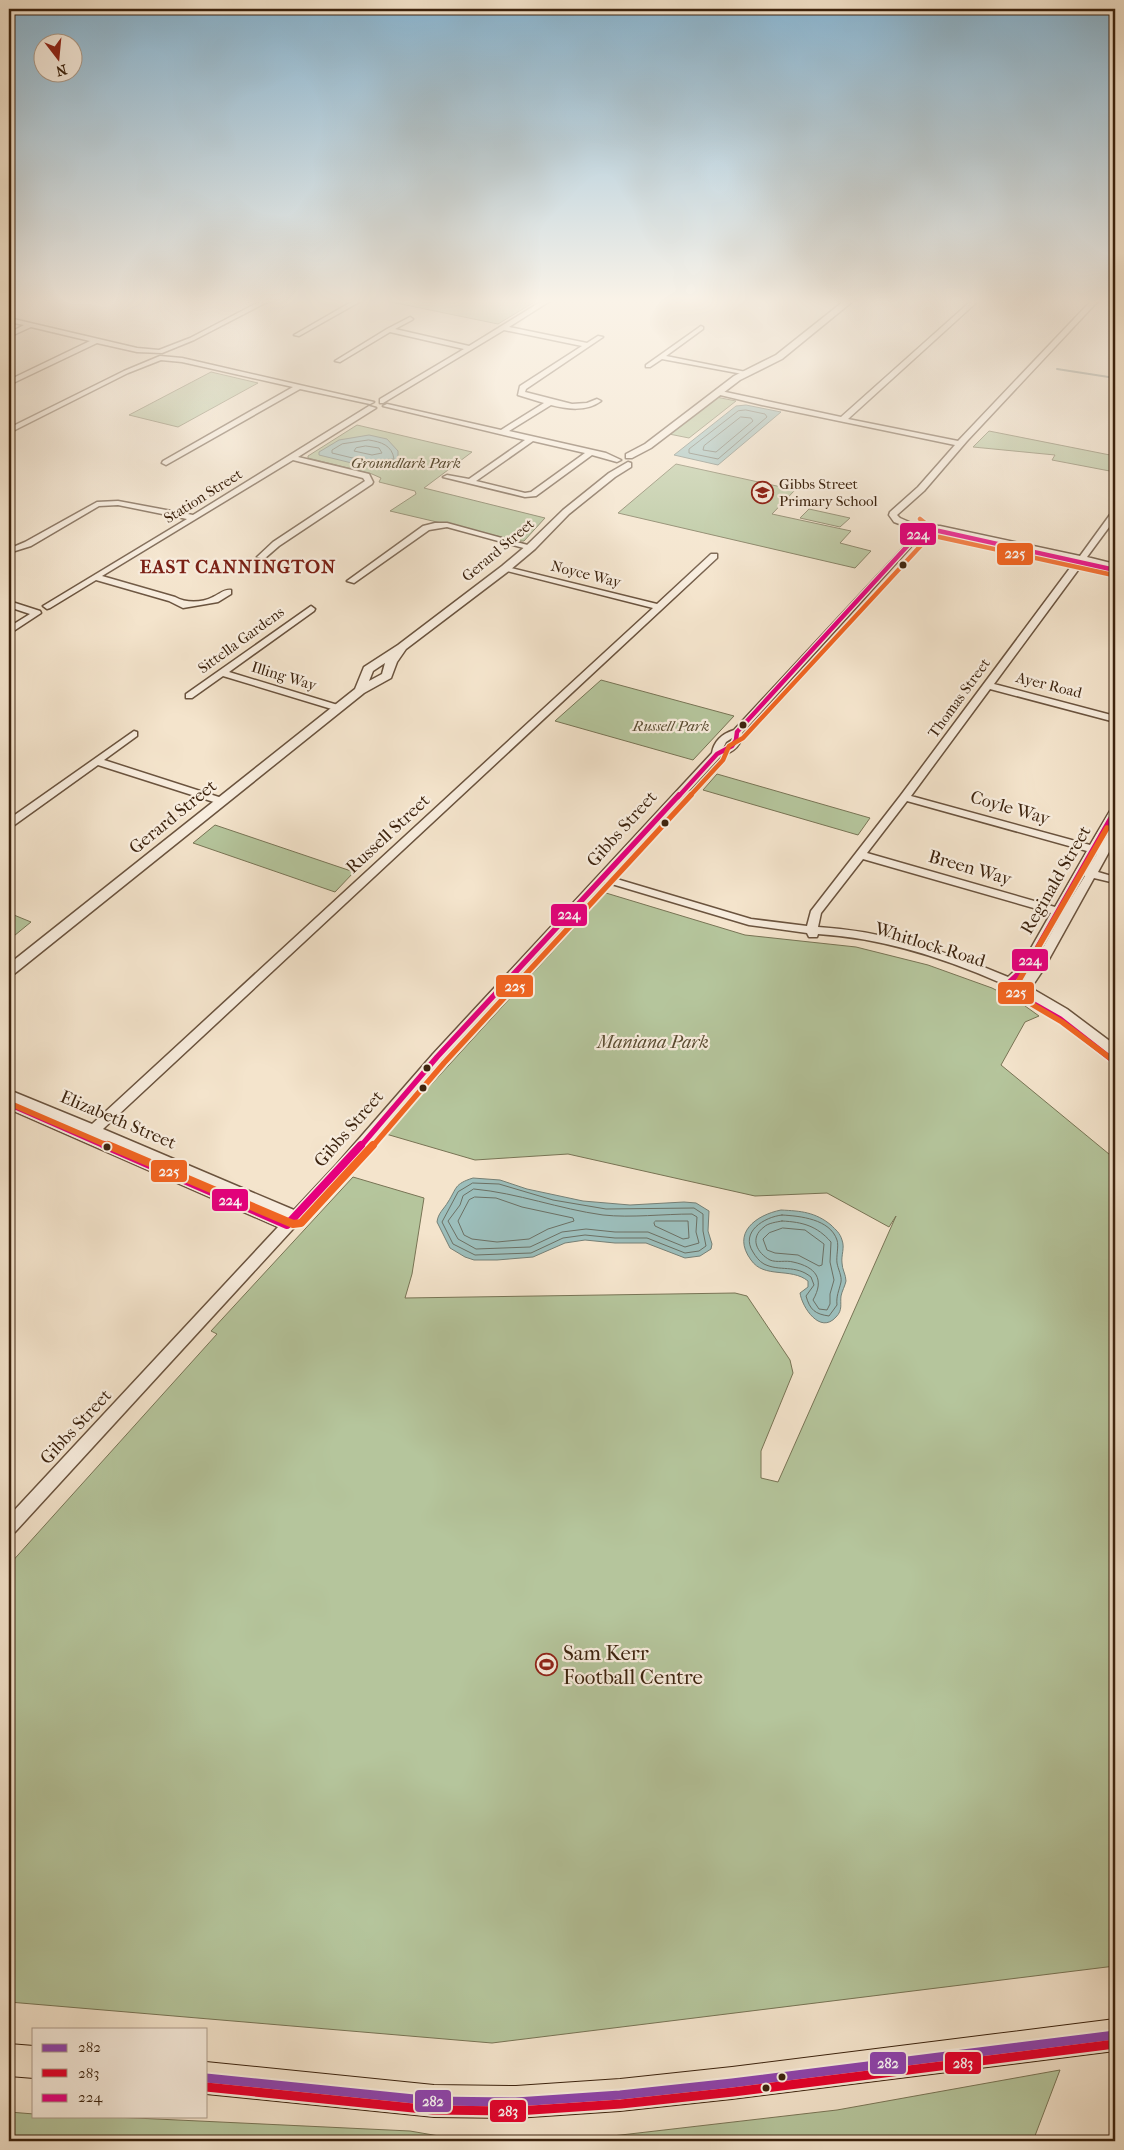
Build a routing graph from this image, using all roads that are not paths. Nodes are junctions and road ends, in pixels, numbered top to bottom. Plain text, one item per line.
1 (68, 401) edge
2 (273, 401) edge
3 (356, 401) edge
4 (388, 401) edge
5 (598, 401) dead end
6 (707, 401) edge
7 (754, 401) edge
8 (863, 401) edge
9 (1000, 401) edge
10 (550, 402) joint
11 (385, 403) junction
12 (371, 405) junction
13 (843, 419) junction
14 (9, 431) edge
15 (503, 432) junction
16 (531, 439) junction
17 (960, 444) junction
18 (591, 452) junction
19 (290, 457) junction
20 (629, 461) junction
21 (166, 463) dead end
22 (447, 477) dead end
23 (470, 482) junction
24 (1115, 514) edge
25 (194, 518) junction
26 (921, 528) junction
27 (531, 547) junction
28 (15, 548) dead end
29 (714, 556) dead end
30 (261, 557) dead end
31 (1080, 560) junction
32 (1115, 566) edge
33 (506, 568) junction
34 (1115, 570) edge
35 (95, 578) junction
36 (351, 580) dead end
37 (228, 592) dead end
38 (9, 604) edge
39 (47, 606) dead end
40 (659, 607) junction
41 (311, 609) dead end
42 (9, 631) edge
43 (222, 673) junction
44 (987, 685) junction
45 (189, 696) dead end
46 (338, 708) junction
47 (1115, 718) edge
48 (134, 734) dead end
49 (97, 761) junction
50 (906, 797) junction
51 (221, 801) junction
52 (1115, 810) edge
53 (9, 824) edge
54 (1115, 832) edge
55 (1099, 850) junction
56 (861, 855) junction
57 (1086, 872) junction
58 (603, 878) junction
59 (1115, 880) edge
60 (826, 900) junction
61 (1063, 914) junction
62 (812, 933) junction
63 (828, 934) junction
64 (9, 971) edge
65 (1007, 984) junction
66 (1020, 991) junction
67 (1115, 1052) edge
68 (1115, 1062) edge
69 (9, 1094) edge
70 (9, 1104) edge
71 (90, 1134) junction
72 (291, 1220) junction
73 (9, 1527) edge
74 (1115, 2035) edge
75 (9, 2060) edge
76 (32, 2062) edge
77 (208, 2078) edge

1 - 14 street
2 - 21 street
3 - 12 street
4 - 11 street
5 - 10 street
6 - 20 street, Gerard Street
7 - 13 street
8 - 13 street
9 - 17 street
10 - 15 street
11 - 12 street
11 - 15 street
12 - 19 street, Station Street
13 - 17 street
15 - 16 street
16 - 18 street
16 - 23 street
17 - 26 street
18 - 20 street
18 - 23 street
19 - 25 street, Station Street
19 - 30 street
20 - 27 street, Gerard Street
22 - 23 street
24 - 31 street, Thomas Street
25 - 28 street
25 - 35 street, Station Street
26 - 31 street
26 - 58 street, Gibbs Street
27 - 33 street, Gerard Street
27 - 36 street
29 - 40 street, Russell Street
31 - 32 street
31 - 34 street
31 - 44 street, Thomas Street
33 - 40 street, Noyce Way
33 - 46 street, Gerard Street
35 - 37 street
35 - 39 street, Station Street
38 - 42 street
40 - 71 street, Russell Street
41 - 43 street, Sittella Gardens
43 - 45 street, Sittella Gardens
43 - 46 street, Illing Way
44 - 47 street, Ayer Road
44 - 50 street, Thomas Street
46 - 51 street, Gerard Street
48 - 49 street
49 - 51 street
49 - 53 street
50 - 55 street, Coyle Way
50 - 56 street, Thomas Street
51 - 64 street, Gerard Street
52 - 55 street, Reginald Street
54 - 55 street, Reginald Street
55 - 57 street, Reginald Street
56 - 60 street, Thomas Street
56 - 61 street, Breen Way
57 - 59 street
57 - 61 street, Reginald Street
58 - 62 street, Whitlock Road
58 - 72 street, Gibbs Street
60 - 62 street, Thomas Street
60 - 63 street
61 - 65 street, Reginald Street
61 - 66 street, Reginald Street
62 - 63 street, Whitlock Road
63 - 65 street, Whitlock Road
65 - 66 street, Whitlock Road
66 - 67 street, Whitlock Road
66 - 68 street, Whitlock Road
69 - 71 street, Elizabeth Street
70 - 71 street, Elizabeth Street
71 - 72 street, Elizabeth Street
72 - 73 street, Gibbs Street
74 - 77 main road
75 - 76 main road

